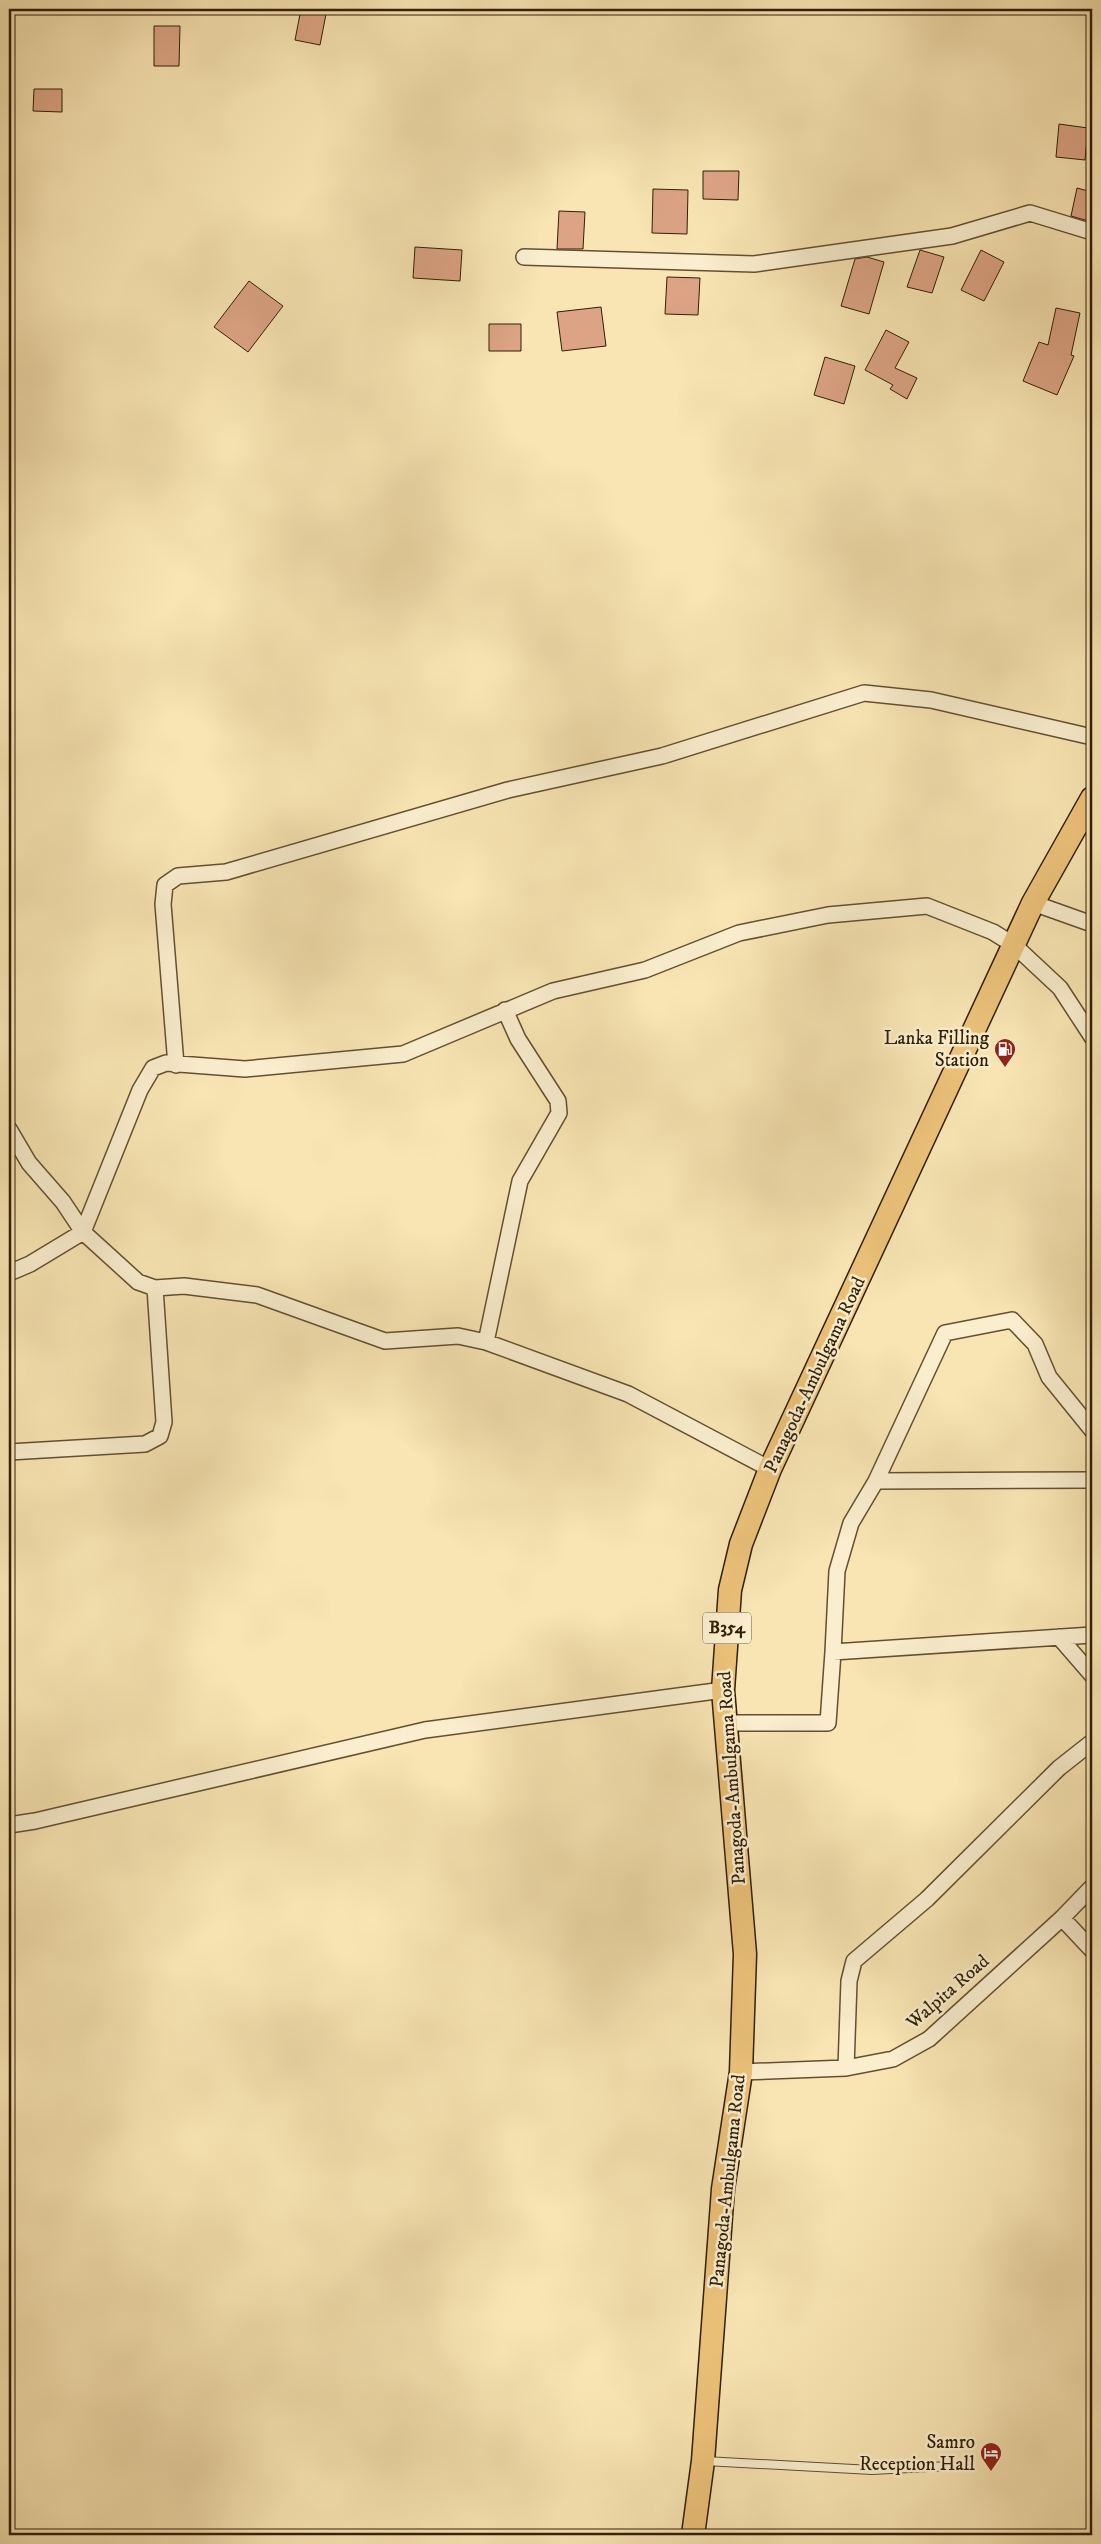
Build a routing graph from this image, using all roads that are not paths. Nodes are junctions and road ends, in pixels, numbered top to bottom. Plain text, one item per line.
1 (1092, 232) edge
2 (524, 257) dead end
3 (1092, 737) edge
4 (1092, 798) edge
5 (1033, 903) junction
6 (1092, 924) edge
7 (1014, 946) junction
8 (505, 1010) junction
9 (1092, 1037) edge
10 (176, 1065) junction
11 (9, 1129) edge
12 (83, 1232) junction
13 (9, 1273) edge
14 (156, 1288) junction
15 (486, 1342) junction
16 (1092, 1430) edge
17 (9, 1452) edge
18 (770, 1469) junction
19 (1092, 1480) edge
20 (876, 1481) junction
21 (1092, 1635) edge
22 (1059, 1637) junction
23 (833, 1652) junction
24 (1092, 1674) edge
25 (723, 1690) junction
26 (726, 1722) junction
27 (1092, 1742) edge
28 (9, 1825) edge
29 (1092, 1886) edge
30 (1062, 1918) junction
31 (1092, 1950) edge
32 (846, 2068) junction
33 (741, 2072) junction
34 (703, 2461) junction
35 (968, 2465) dead end
36 (698, 2534) edge

1 - 2 street
3 - 10 street
4 - 5 main road, Panagoda-Ambulgama Road / B354
5 - 6 street
5 - 7 main road, Panagoda-Ambulgama Road / B354
7 - 8 street
7 - 9 street
7 - 18 main road, Panagoda-Ambulgama Road / B354
8 - 10 street
8 - 15 street
10 - 12 street
11 - 12 street
12 - 13 street
12 - 14 street
14 - 15 street
14 - 17 street
15 - 18 street
16 - 20 street
18 - 25 main road, Panagoda-Ambulgama Road / B354
19 - 20 street
20 - 23 street
21 - 22 street
22 - 23 street
22 - 24 street
23 - 26 street
25 - 26 main road, Panagoda-Ambulgama Road / B354
25 - 28 street
26 - 33 main road, Panagoda-Ambulgama Road / B354
27 - 32 street
29 - 30 street, Walpita Road
30 - 31 street
30 - 32 street, Walpita Road
32 - 33 street, Walpita Road
33 - 34 main road, Panagoda-Ambulgama Road / B354
34 - 35 lane
34 - 36 main road, Panagoda-Ambulgama Road / B354

